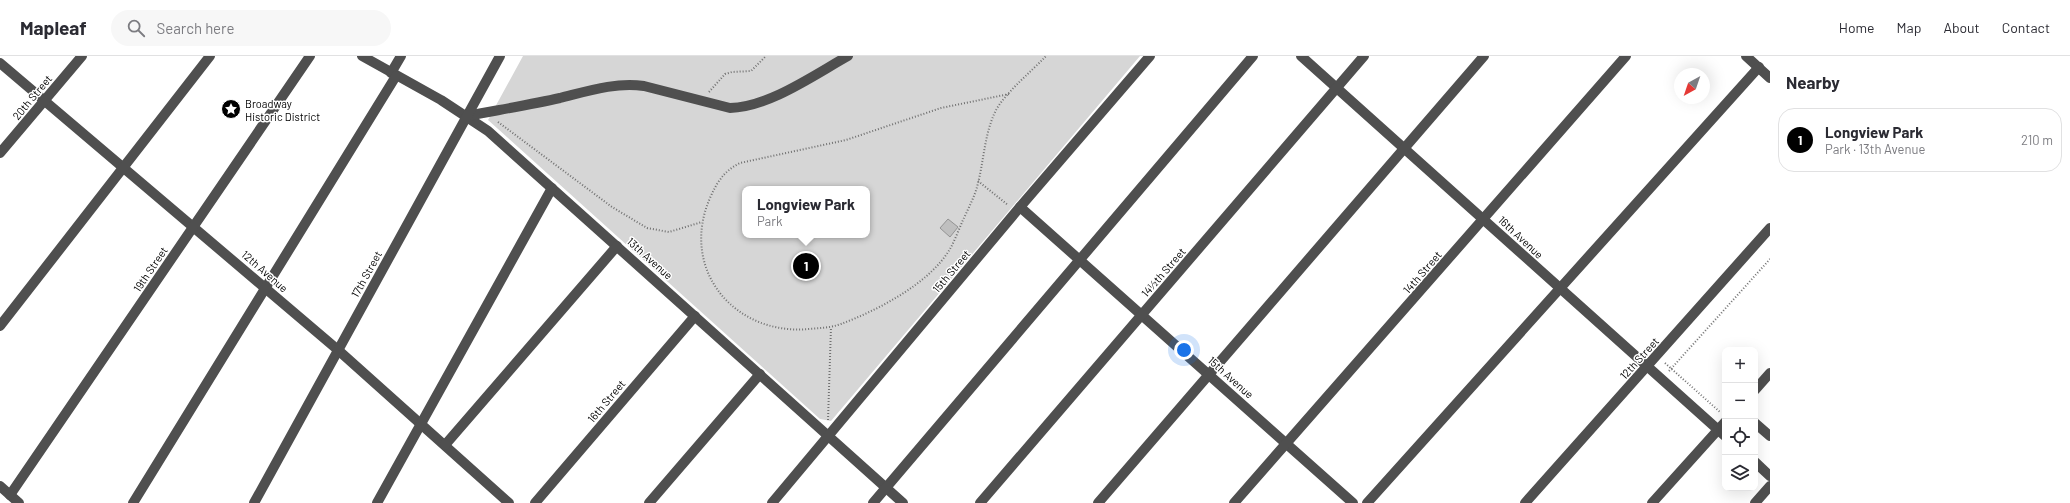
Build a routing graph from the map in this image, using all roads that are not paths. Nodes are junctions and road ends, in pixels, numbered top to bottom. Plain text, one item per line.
1 (82, 56) edge
2 (210, 56) edge
3 (310, 56) edge
4 (362, 56) edge
5 (401, 56) edge
6 (500, 56) edge
7 (1150, 56) edge
8 (1253, 56) edge
9 (1301, 56) edge
10 (1364, 56) edge
11 (1484, 56) edge
12 (1626, 56) edge
13 (1746, 56) edge
14 (846, 57) edge
15 (0, 63) edge
16 (1759, 68) junction
17 (394, 75) junction
18 (1770, 78) edge
19 (1337, 88) junction
20 (44, 101) junction
21 (467, 116) junction
22 (1404, 148) junction
23 (0, 153) edge
24 (122, 167) junction
25 (552, 188) junction
26 (1018, 209) junction
27 (1484, 220) junction
28 (194, 226) junction
29 (1770, 228) edge
30 (618, 246) junction
31 (1080, 258) junction
32 (266, 288) junction
33 (1560, 289) junction
34 (1142, 314) junction
35 (695, 316) junction
36 (0, 326) edge
37 (338, 350) junction
38 (1648, 366) junction
39 (1770, 373) edge
40 (760, 374) junction
41 (1209, 374) junction
42 (1758, 387) edge
43 (420, 423) junction
44 (1758, 426) edge
45 (1722, 428) edge
46 (1722, 430) edge
47 (829, 436) junction
48 (1770, 436) edge
49 (1287, 444) junction
50 (445, 445) junction
51 (1758, 465) edge
52 (1770, 476) edge
53 (0, 486) edge
54 (1770, 486) edge
55 (886, 488) junction
56 (10, 495) junction
57 (381, 501) edge
58 (18, 503) edge
59 (133, 503) edge
60 (254, 503) edge
61 (509, 503) edge
62 (535, 503) edge
63 (649, 503) edge
64 (772, 503) edge
65 (873, 503) edge
66 (903, 503) edge
67 (980, 503) edge
68 (1098, 503) edge
69 (1234, 503) edge
70 (1353, 503) edge
71 (1367, 503) edge
72 (1525, 503) edge
73 (1652, 503) edge
74 (1755, 503) edge

1 - 20 street, 20th Street
2 - 24 street
3 - 28 street, 19th Street
4 - 17 street, 13th Avenue
5 - 17 street
6 - 21 street, 17th Street
7 - 26 street, 15th Street
8 - 31 street
9 - 19 street, 16th Avenue
10 - 19 street, 14½th Street
11 - 22 street
12 - 27 street, 14th Street
13 - 16 street
14 - 21 street
15 - 20 street, 12th Avenue
16 - 18 street
16 - 33 street
17 - 21 street, 13th Avenue
17 - 32 street
19 - 22 street, 16th Avenue
19 - 34 street, 14½th Street
20 - 23 street, 20th Street
20 - 24 street, 12th Avenue
21 - 25 street, 13th Avenue
21 - 37 street, 17th Street
22 - 27 street, 16th Avenue
22 - 41 street
24 - 28 street, 12th Avenue
24 - 36 street
25 - 30 street, 13th Avenue
25 - 43 street
26 - 31 street, 15th Avenue
26 - 47 street, 15th Street
27 - 33 street, 16th Avenue
27 - 49 street, 14th Street
28 - 32 street, 12th Avenue
28 - 56 street, 19th Street
29 - 38 street, 12th Street
30 - 35 street, 13th Avenue
30 - 50 street
31 - 34 street, 15th Avenue
31 - 55 street
32 - 37 street, 12th Avenue
32 - 59 street
33 - 38 street, 16th Avenue
33 - 71 street
34 - 41 street, 15th Avenue
34 - 67 street, 14½th Street
35 - 40 street, 13th Avenue
35 - 62 street, 16th Street
37 - 43 street, 12th Avenue
37 - 60 street, 17th Street
38 - 45 street, 16th Avenue
38 - 72 street, 12th Street
39 - 42 street
40 - 47 street, 13th Avenue
40 - 63 street
41 - 49 street, 15th Avenue
41 - 68 street
43 - 50 street, 12th Avenue
43 - 57 street
44 - 48 street
46 - 73 street
47 - 55 street, 13th Avenue
47 - 64 street, 15th Street
49 - 69 street, 14th Street
49 - 70 street, 15th Avenue
50 - 61 street, 12th Avenue
51 - 52 street
53 - 56 street
54 - 74 street
55 - 65 street
55 - 66 street, 13th Avenue
56 - 58 street

